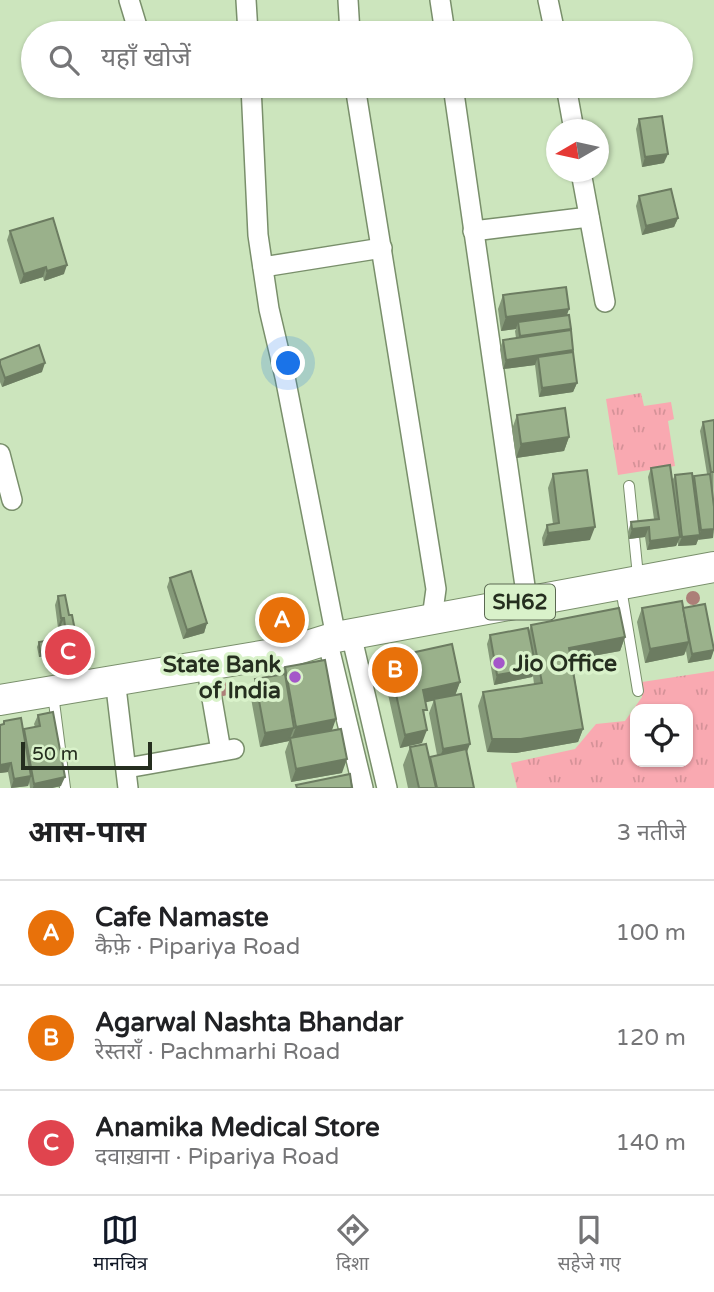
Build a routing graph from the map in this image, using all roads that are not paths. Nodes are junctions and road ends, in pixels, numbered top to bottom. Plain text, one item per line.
1 (129, 0) edge
2 (246, 0) edge
3 (348, 0) edge
4 (440, 0) edge
5 (548, 0) edge
6 (135, 21) edge
7 (247, 21) edge
8 (349, 21) edge
9 (443, 21) edge
10 (552, 21) edge
11 (252, 98) edge
12 (357, 98) edge
13 (455, 98) edge
14 (568, 98) edge
15 (571, 119) edge
16 (583, 182) edge
17 (589, 217) junction
18 (473, 231) junction
19 (382, 248) junction
20 (263, 267) junction
21 (606, 302) dead end
22 (0, 454) edge
23 (629, 486) dead end
24 (12, 500) dead end
25 (714, 567) edge
26 (629, 582) junction
27 (527, 600) junction
28 (443, 616) junction
29 (341, 647) junction
30 (206, 664) junction
31 (115, 679) junction
32 (0, 688) edge
33 (52, 690) junction
34 (638, 691) dead end
35 (0, 699) edge
36 (127, 768) junction
37 (65, 788) edge
38 (128, 788) edge
39 (363, 788) edge
40 (387, 788) edge

1 - 6 street
2 - 7 street
3 - 8 street
4 - 9 street
5 - 10 street
11 - 20 street
12 - 19 street
13 - 18 street
14 - 15 street
16 - 17 street
17 - 18 street
17 - 21 street
18 - 27 street
19 - 20 street
19 - 28 street
20 - 29 street
22 - 24 street
23 - 26 lane
25 - 26 main road, SH62
26 - 27 main road, SH62
26 - 34 lane
27 - 28 main road, SH62
28 - 29 main road, SH62
29 - 30 main road, SH62
29 - 32 main road, SH62
29 - 39 street
29 - 40 street
30 - 31 main road, SH62
30 - 36 street
31 - 33 main road, SH62
31 - 36 street
33 - 35 main road, SH62
33 - 37 lane
36 - 38 street

